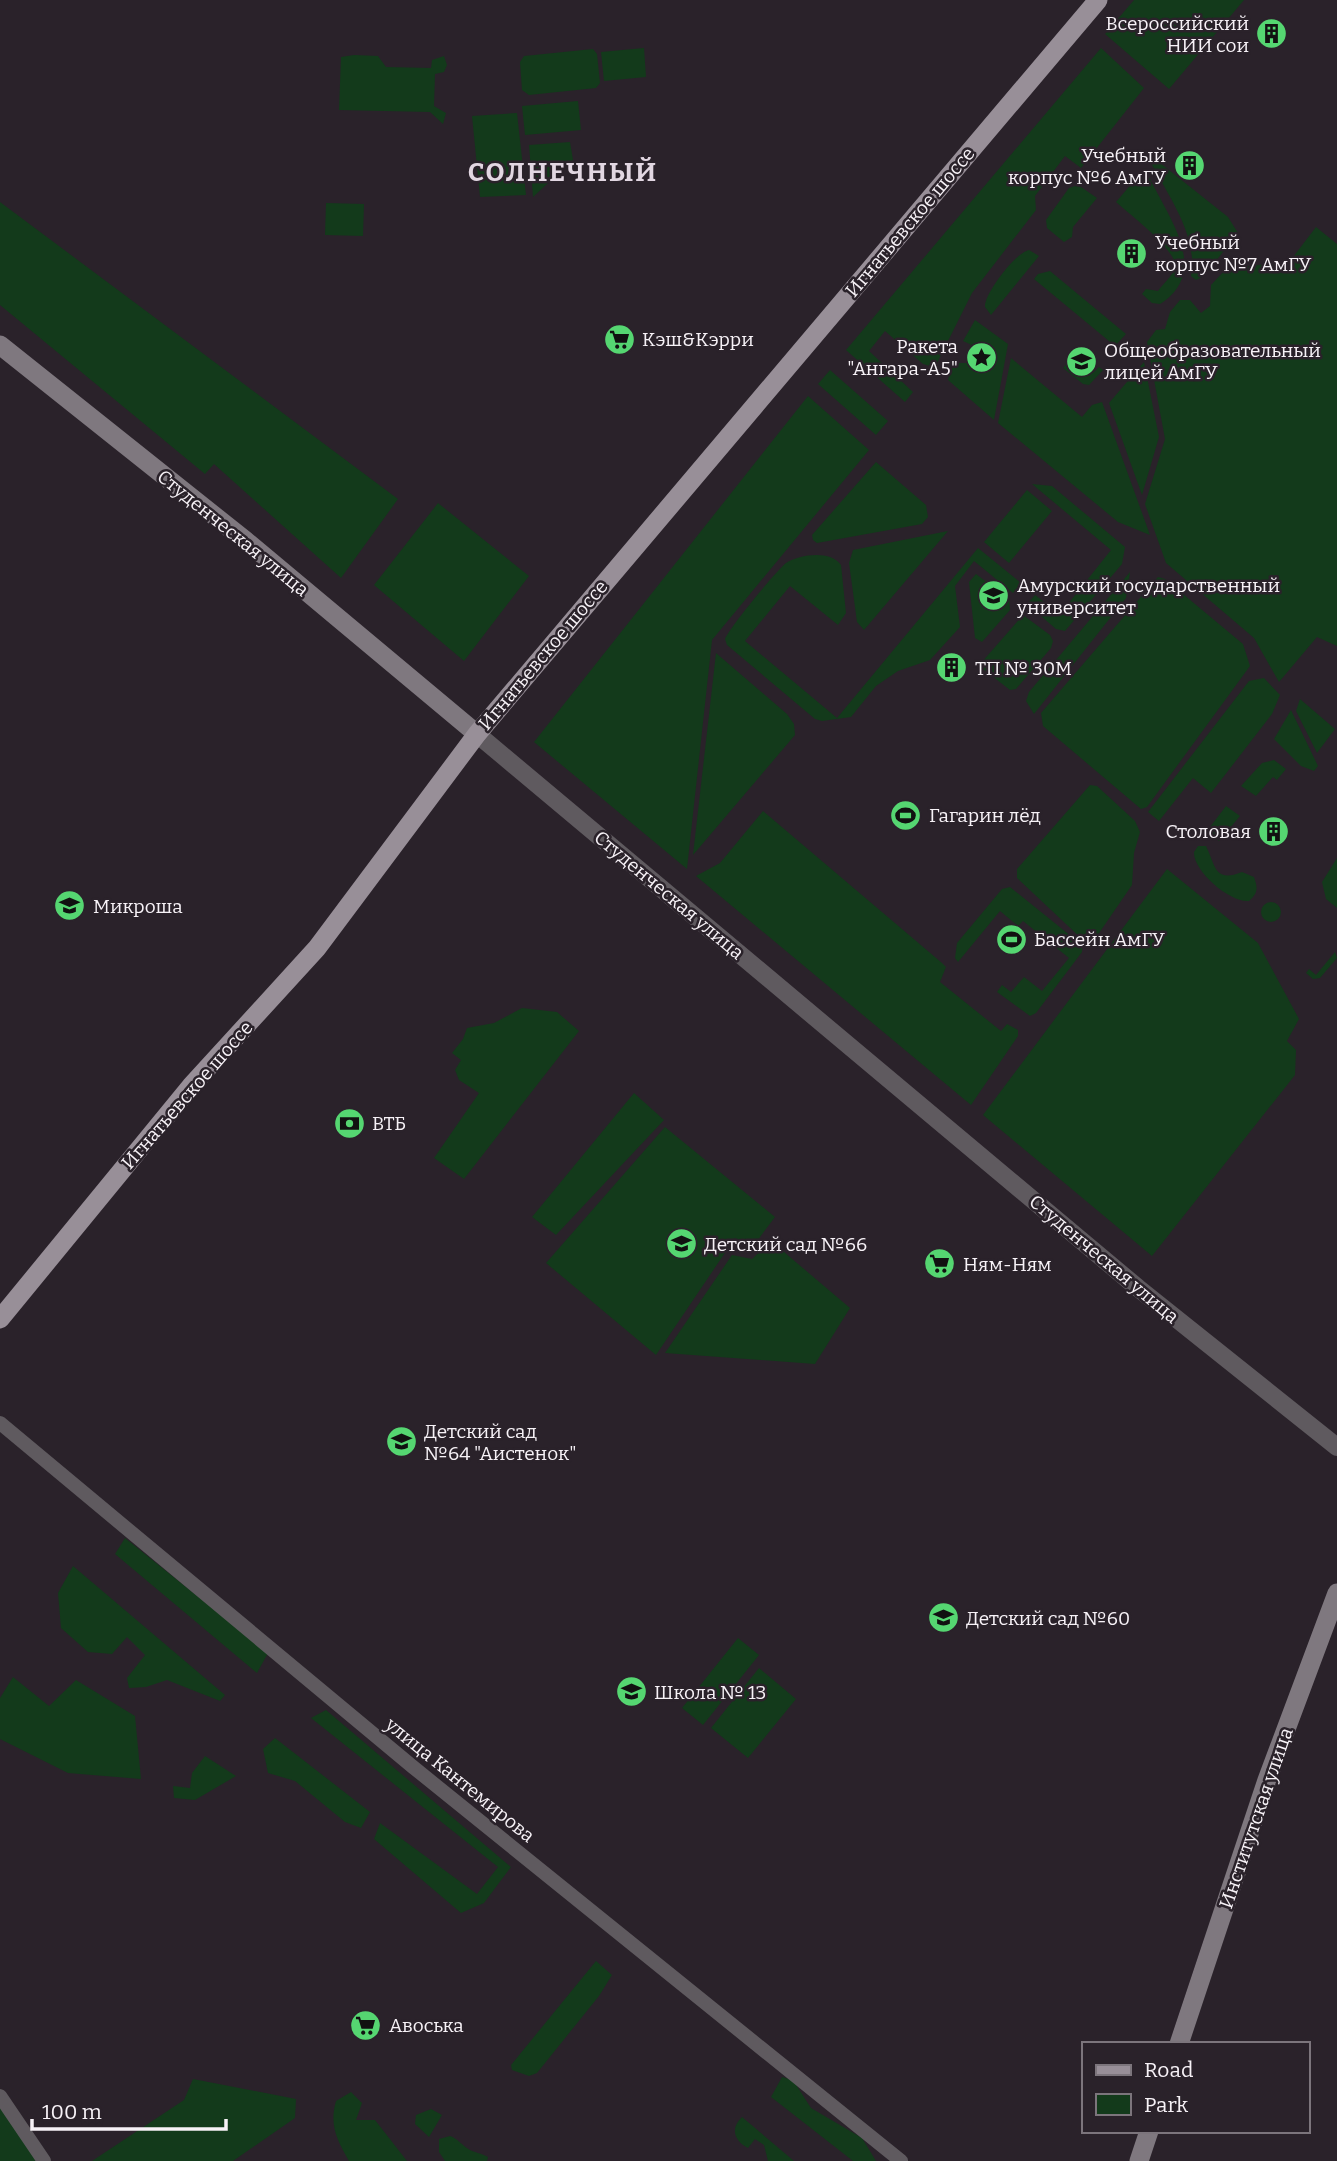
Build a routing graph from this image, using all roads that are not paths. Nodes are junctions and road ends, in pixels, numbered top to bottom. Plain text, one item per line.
1 (1098, 0) edge
2 (0, 345) edge
3 (477, 734) junction
4 (0, 1319) edge
5 (0, 1423) edge
6 (1337, 1447) edge
7 (1337, 1593) edge
8 (1181, 2042) edge
9 (0, 2096) edge
10 (1148, 2133) edge
11 (44, 2161) edge
12 (901, 2161) edge
13 (1139, 2161) edge

1 - 3 main road, Игнатьевское шоссе
2 - 3 main road, Студенческая улица
3 - 4 main road, Игнатьевское шоссе
3 - 6 street, Студенческая улица
5 - 12 street, улица Кантемирова
7 - 8 main road, Институтская улица
9 - 11 street
10 - 13 main road

